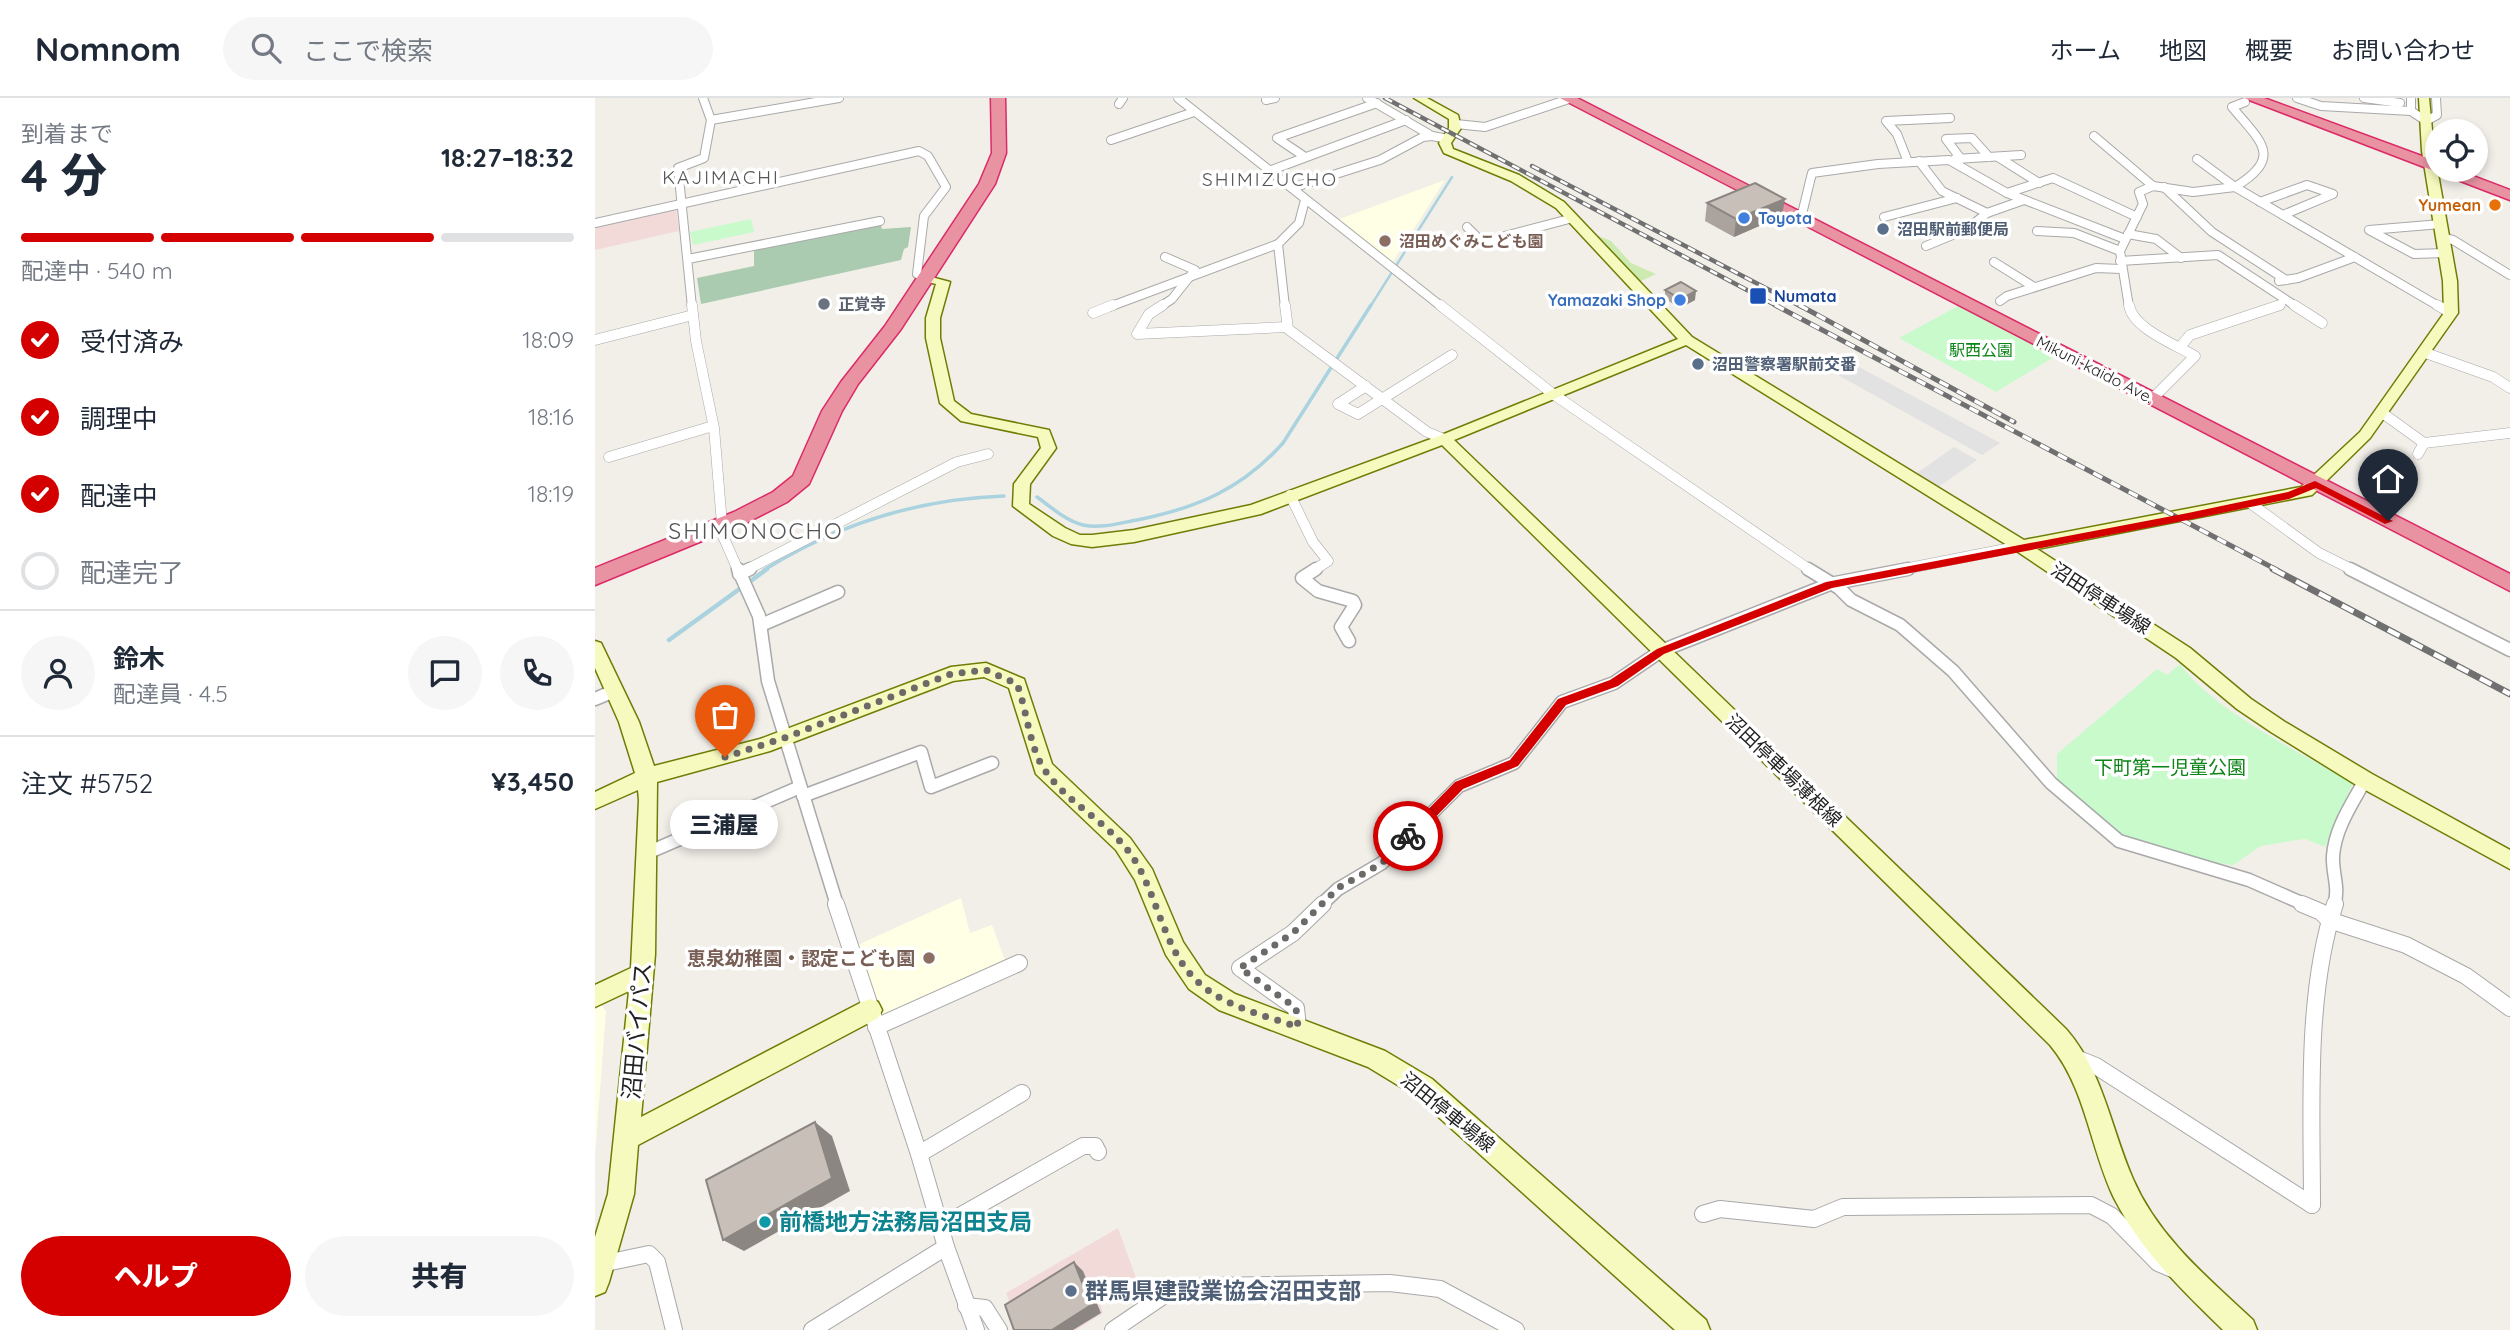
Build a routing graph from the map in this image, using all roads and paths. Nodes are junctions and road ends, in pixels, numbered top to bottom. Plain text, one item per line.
1 (703, 98) edge
2 (763, 98) edge
3 (839, 98) edge
4 (998, 98) edge
5 (1178, 98) edge
6 (1275, 98) edge
7 (1367, 98) edge
8 (1419, 98) edge
9 (2297, 98) edge
10 (2364, 98) edge
11 (2436, 98) edge
12 (1568, 99) edge
13 (1266, 100) dead end
14 (2241, 101) edge
15 (1377, 103) junction
16 (2414, 103) edge
17 (764, 111) junction
18 (1194, 111) junction
19 (1950, 118) dead end
20 (2430, 119) edge
21 (711, 120) junction
22 (1406, 120) junction
23 (2425, 120) edge
24 (1456, 124) junction
25 (1431, 136) junction
26 (2094, 136) dead end
27 (1448, 139) junction
28 (1111, 140) dead end
29 (2021, 155) dead end
30 (1305, 157) junction
31 (1993, 157) junction
32 (1961, 159) junction
33 (2197, 159) dead end
34 (1949, 160) junction
35 (1919, 161) junction
36 (1908, 162) junction
37 (2425, 163) edge
38 (1269, 171) junction
39 (2438, 182) edge
40 (2476, 182) edge
41 (2039, 183) junction
42 (2153, 187) junction
43 (2164, 187) junction
44 (2235, 187) junction
45 (1292, 188) junction
46 (2007, 192) junction
47 (2510, 195) edge
48 (1957, 198) junction
49 (1305, 200) junction
50 (2024, 200) junction
51 (2260, 202) junction
52 (683, 204) junction
53 (1987, 213) junction
54 (2283, 215) junction
55 (1884, 217) dead end
56 (2137, 217) junction
57 (1573, 218) junction
58 (1801, 218) junction
59 (880, 220) dead end
60 (595, 223) edge
61 (1467, 227) dead end
62 (2036, 231) dead end
63 (2127, 236) junction
64 (2443, 238) junction
65 (1279, 244) junction
66 (1926, 246) dead end
67 (1165, 257) dead end
68 (2355, 257) junction
69 (688, 258) junction
70 (2181, 258) junction
71 (2120, 261) junction
72 (1994, 262) dead end
73 (1193, 275) junction
74 (2510, 275) edge
75 (925, 278) junction
76 (2286, 280) junction
77 (2263, 284) junction
78 (2034, 287) junction
79 (2000, 301) dead end
80 (2280, 305) dead end
81 (1093, 313) dead end
82 (2451, 313) junction
83 (693, 315) junction
84 (2322, 323) dead end
85 (1287, 327) junction
86 (595, 340) edge
87 (1687, 340) junction
88 (2180, 347) junction
89 (2423, 352) junction
90 (1452, 355) dead end
91 (1366, 386) junction
92 (2510, 388) edge
93 (1553, 394) junction
94 (1382, 398) junction
95 (2152, 399) junction
96 (2381, 412) junction
97 (713, 426) junction
98 (2510, 433) edge
99 (1444, 439) junction
100 (2424, 443) junction
101 (988, 454) dead end
102 (2418, 454) dead end
103 (609, 457) dead end
104 (2315, 484) junction
105 (1290, 495) junction
106 (2250, 503) junction
107 (722, 525) junction
108 (2021, 546) junction
109 (739, 574) junction
110 (595, 577) edge
111 (2510, 583) edge
112 (1830, 584) junction
113 (838, 592) dead end
114 (761, 625) junction
115 (1349, 641) dead end
116 (595, 648) edge
117 (2510, 650) edge
118 (1661, 651) junction
119 (614, 691) junction
120 (595, 699) edge
121 (784, 738) junction
122 (992, 763) dead end
123 (648, 776) junction
124 (2365, 780) junction
125 (801, 791) junction
126 (595, 801) edge
127 (647, 853) junction
128 (2510, 860) edge
129 (2329, 920) junction
130 (1019, 963) dead end
131 (642, 974) junction
132 (595, 996) edge
133 (2510, 1008) edge
134 (873, 1018) junction
135 (1298, 1027) junction
136 (2076, 1058) junction
137 (1022, 1093) dead end
138 (626, 1138) junction
139 (1098, 1152) dead end
140 (919, 1154) junction
141 (1703, 1214) dead end
142 (942, 1226) junction
143 (946, 1247) junction
144 (598, 1273) edge
145 (2185, 1275) junction
146 (966, 1306) junction
147 (674, 1330) edge
148 (812, 1330) edge
149 (976, 1330) edge
150 (999, 1330) edge
151 (1113, 1330) edge
152 (1516, 1330) edge
153 (1696, 1330) edge
154 (2243, 1330) edge

1 - 21 street
2 - 17 street
3 - 17 street
4 - 75 highway
5 - 18 street
6 - 13 street
7 - 15 street
8 - 24 street
9 - 16 street
10 - 16 street
11 - 20 street
12 - 24 street
12 - 58 highway, Mikuni-kaido Ave.
14 - 37 highway
14 - 44 street
15 - 22 street
15 - 30 street
16 - 23 street
17 - 21 street
18 - 28 street
18 - 38 street
19 - 36 street
21 - 52 street
22 - 25 street
22 - 30 street
24 - 27 street
25 - 27 street
25 - 45 street
26 - 42 street
27 - 57 street, 沼田停車場線
29 - 31 street
30 - 38 street
31 - 32 street
31 - 32 street
31 - 41 street
32 - 34 street
33 - 44 street
34 - 35 street
34 - 46 street
35 - 36 street
35 - 48 street
36 - 58 street
38 - 45 street
39 - 64 street
40 - 47 highway
41 - 46 street
41 - 56 street
42 - 43 street
42 - 56 street
43 - 44 street
43 - 76 street
44 - 51 street
45 - 49 street
46 - 50 street
48 - 53 street
48 - 55 street
49 - 65 street
49 - 93 street
50 - 53 street
50 - 63 street
51 - 54 street
51 - 54 street
52 - 60 street
52 - 69 street
52 - 75 street
53 - 66 street
54 - 68 street
56 - 63 street
57 - 61 street
57 - 87 street, 沼田停車場線
58 - 95 highway, Mikuni-kaido Ave.
59 - 69 street
62 - 71 street
63 - 70 street
63 - 71 street
64 - 64 street
64 - 74 street
64 - 82 street
65 - 73 street
65 - 85 street
67 - 73 street
68 - 76 street
68 - 82 street
69 - 83 street
70 - 71 street
70 - 77 street
71 - 78 street
71 - 88 street
72 - 78 street
73 - 81 street
73 - 85 street
75 - 105 street
75 - 107 highway
76 - 77 street
77 - 84 street
78 - 79 street
80 - 88 street
82 - 89 street
83 - 86 street
83 - 97 street
85 - 91 street
87 - 93 street
87 - 108 street, 沼田停車場線
88 - 95 street
89 - 92 street
89 - 96 street
90 - 94 street
91 - 94 street
91 - 94 street
93 - 99 street
93 - 112 street
94 - 99 street
95 - 104 highway, Mikuni-kaido Ave.
96 - 100 street
96 - 104 street
97 - 103 street
97 - 107 street
98 - 100 street
99 - 105 street
99 - 118 street, 沼田停車場薄根線
100 - 102 street
101 - 109 street
104 - 106 street
104 - 111 highway, Mikuni-kaido Ave.
105 - 115 street
106 - 108 street
106 - 117 street
107 - 109 street
107 - 110 highway
108 - 112 street
108 - 124 street, 沼田停車場線
109 - 114 street
112 - 118 street
112 - 129 street
113 - 114 street
114 - 121 street
116 - 119 street
118 - 135 street
118 - 136 street, 沼田停車場薄根線
119 - 120 street
119 - 123 street
121 - 123 street, 沼田停車場線
121 - 125 street
121 - 135 street, 沼田停車場線
122 - 125 street
123 - 126 street, 沼田停車場線
123 - 127 street, 沼田バイパス
124 - 128 street, 沼田停車場線
124 - 129 street
125 - 127 street
125 - 134 street
127 - 131 street, 沼田バイパス
129 - 133 street
129 - 136 street
130 - 134 street
131 - 132 street
131 - 138 street, 沼田バイパス
134 - 138 street
134 - 140 street
135 - 153 street, 沼田停車場線
136 - 145 street, 沼田停車場薄根線
137 - 140 street
138 - 144 street, 沼田バイパス
139 - 142 street
140 - 142 street
141 - 145 street
142 - 143 street
143 - 146 street
143 - 148 street
144 - 147 street
145 - 154 street, 沼田停車場薄根線
146 - 149 street
146 - 150 street
151 - 152 street

